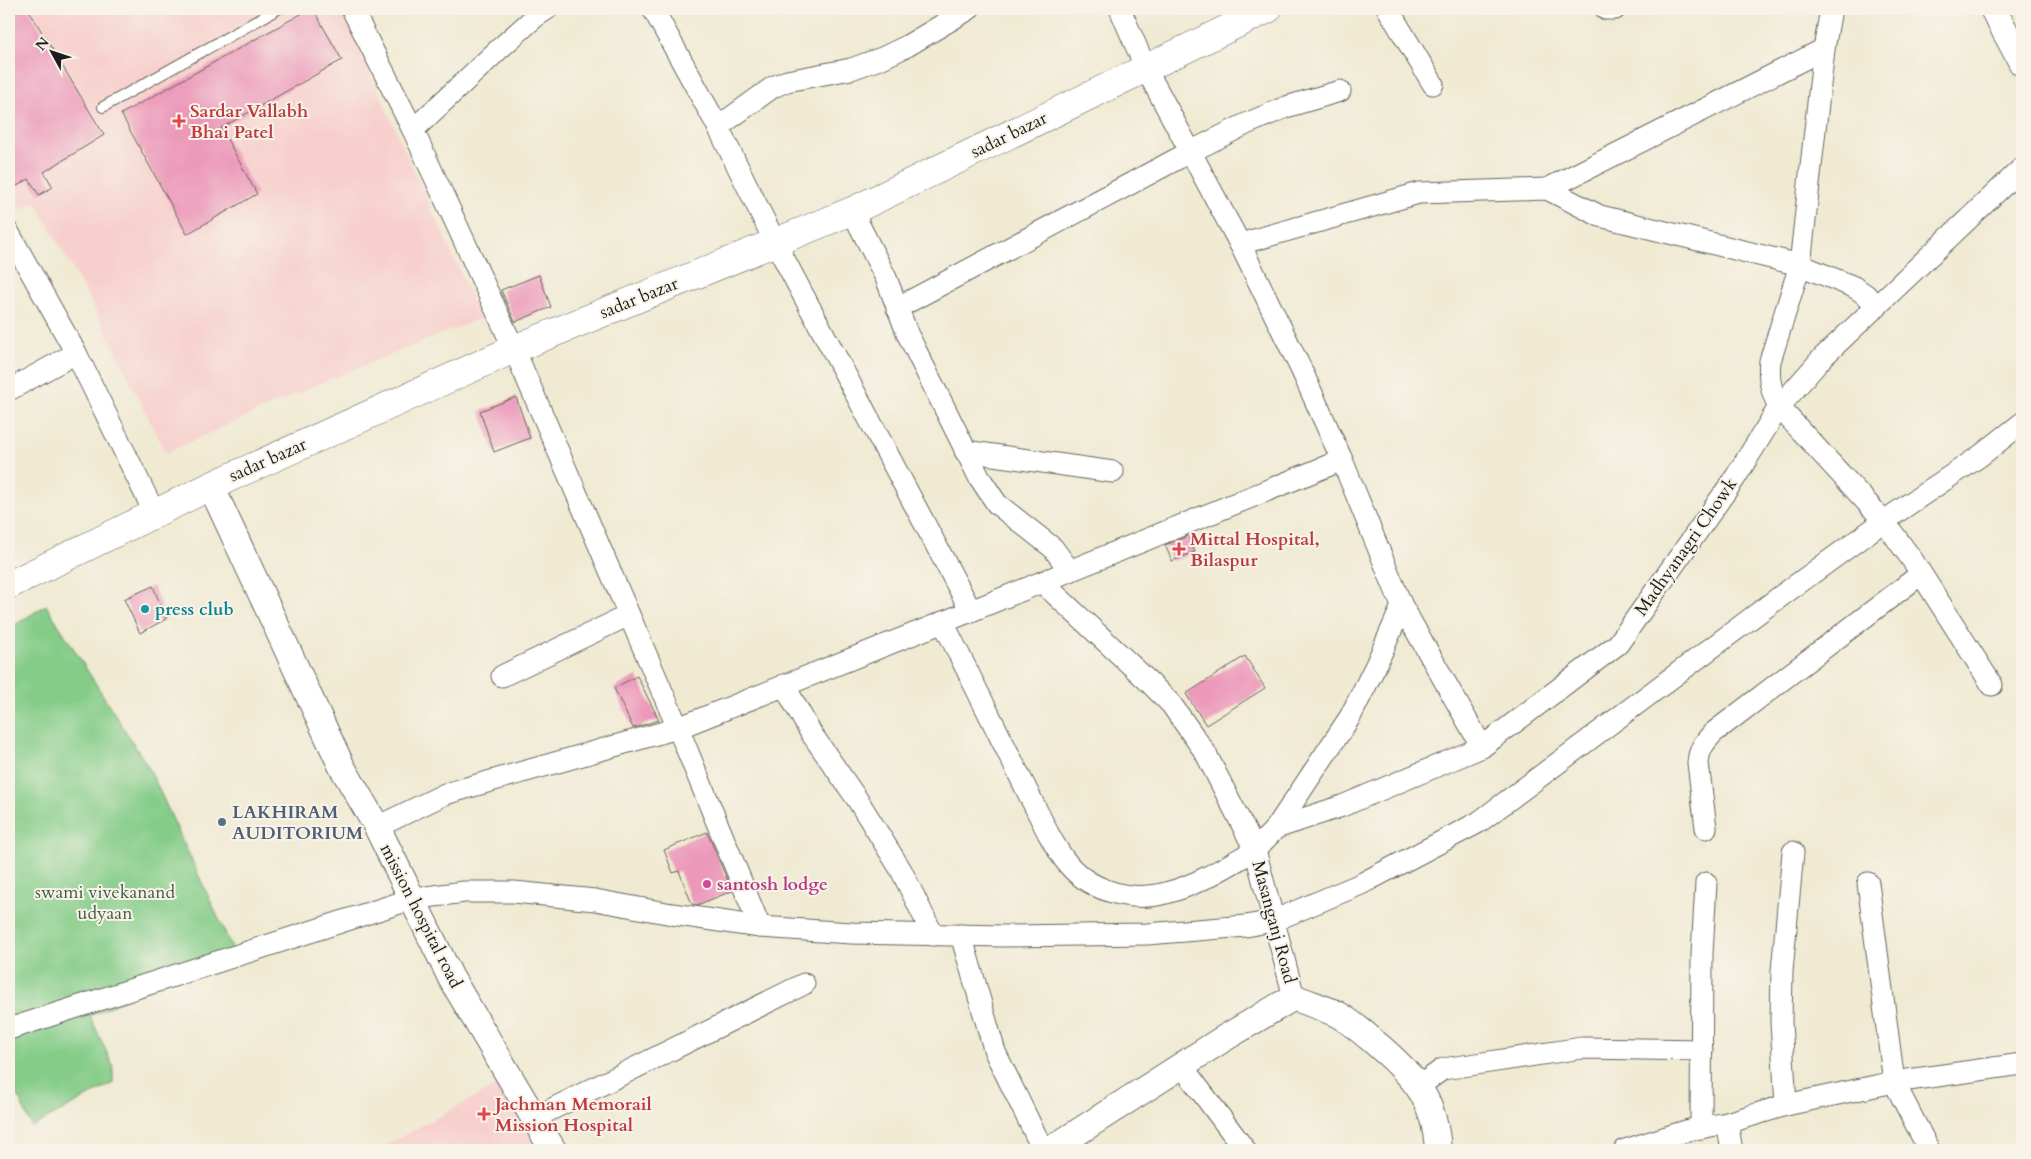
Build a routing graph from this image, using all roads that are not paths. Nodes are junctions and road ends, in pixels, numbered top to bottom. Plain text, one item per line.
1 (278, 9) edge
2 (352, 9) edge
3 (547, 9) edge
4 (653, 9) edge
5 (969, 9) edge
6 (1120, 9) edge
7 (1268, 9) edge
8 (1388, 9) edge
9 (1606, 9) edge
10 (1615, 9) edge
11 (1830, 9) edge
12 (1993, 9) edge
13 (1824, 49) junction
14 (2022, 63) edge
15 (1146, 69) junction
16 (1433, 84) dead end
17 (1340, 91) dead end
18 (103, 107) dead end
19 (718, 127) junction
20 (413, 130) junction
21 (1190, 152) junction
22 (2022, 168) edge
23 (1547, 189) junction
24 (852, 211) junction
25 (9, 233) edge
26 (775, 242) junction
27 (1240, 244) junction
28 (1800, 265) junction
29 (1876, 307) junction
30 (897, 308) junction
31 (514, 349) junction
32 (76, 353) junction
33 (9, 390) edge
34 (1779, 407) junction
35 (2022, 423) edge
36 (965, 451) junction
37 (1342, 460) junction
38 (1113, 472) dead end
39 (211, 486) junction
40 (155, 514) junction
41 (1884, 521) junction
42 (1070, 571) junction
43 (1921, 574) junction
44 (1042, 582) junction
45 (9, 585) edge
46 (1402, 606) junction
47 (972, 612) junction
48 (629, 615) junction
49 (943, 622) junction
50 (502, 676) dead end
51 (784, 685) junction
52 (1992, 685) dead end
53 (678, 728) junction
54 (1482, 747) junction
55 (377, 827) junction
56 (1276, 828) junction
57 (1706, 828) dead end
58 (1256, 850) junction
59 (1793, 852) dead end
60 (1706, 883) dead end
61 (1868, 883) dead end
62 (412, 899) junction
63 (1272, 921) junction
64 (760, 927) junction
65 (933, 935) junction
66 (961, 935) junction
67 (804, 984) dead end
68 (1294, 998) junction
69 (9, 1029) edge
70 (1702, 1050) junction
71 (2022, 1064) edge
72 (1182, 1066) junction
73 (1894, 1082) junction
74 (1419, 1086) junction
75 (1786, 1105) junction
76 (534, 1118) junction
77 (1727, 1123) junction
78 (1702, 1128) junction
79 (553, 1150) edge
80 (1043, 1150) edge
81 (1050, 1150) edge
82 (1245, 1150) edge
83 (1438, 1150) edge
84 (1625, 1150) edge
85 (1732, 1150) edge
86 (1929, 1150) edge

1 - 18 lane
2 - 20 street
3 - 20 street
4 - 19 street
5 - 19 street
6 - 15 street
7 - 15 main road, sadar bazar
8 - 16 street
9 - 10 street
11 - 13 street
12 - 14 street
13 - 23 street
13 - 28 street
15 - 21 street
15 - 24 main road, sadar bazar
17 - 21 street
19 - 26 street
20 - 31 street
21 - 27 street
21 - 30 street
22 - 29 street, Madhyanagri Chowk
23 - 27 street
23 - 28 street
24 - 26 main road, sadar bazar
24 - 30 street
25 - 32 street
26 - 31 main road, sadar bazar
26 - 47 street
27 - 37 street
28 - 29 street
28 - 34 street
29 - 34 street, Madhyanagri Chowk
30 - 36 street
31 - 39 main road, sadar bazar
31 - 48 street
32 - 33 street
32 - 40 street
34 - 41 street
34 - 54 street, Madhyanagri Chowk
35 - 41 street
36 - 38 street
36 - 42 street
37 - 42 street
37 - 46 street
39 - 40 main road, sadar bazar
39 - 55 street, mission hospital road
40 - 45 main road, sadar bazar
41 - 43 street
41 - 63 street
42 - 44 street
43 - 52 street
43 - 57 street
44 - 47 street
44 - 58 street
46 - 54 street
46 - 56 street, Masanganj Road
47 - 49 street
48 - 50 street
48 - 53 street
49 - 51 street
49 - 58 street
51 - 53 street
51 - 65 street
53 - 55 street
53 - 64 street
54 - 56 street, Madhyanagri Chowk
55 - 62 street, mission hospital road
56 - 58 street, Masanganj Road
58 - 63 street, Masanganj Road
59 - 75 street
60 - 70 street
61 - 73 street
62 - 64 street
62 - 69 street
62 - 76 street, mission hospital road
63 - 66 street
63 - 68 street, Masanganj Road
64 - 65 street
65 - 66 street
66 - 80 street
67 - 76 street
68 - 72 street
68 - 74 street, Masanganj Road
70 - 74 street
70 - 78 street
71 - 73 street
72 - 81 street
72 - 82 street
73 - 75 street
73 - 86 street
74 - 83 street, Masanganj Road
75 - 77 street
76 - 79 street, mission hospital road
77 - 78 street
77 - 85 street
78 - 84 street

